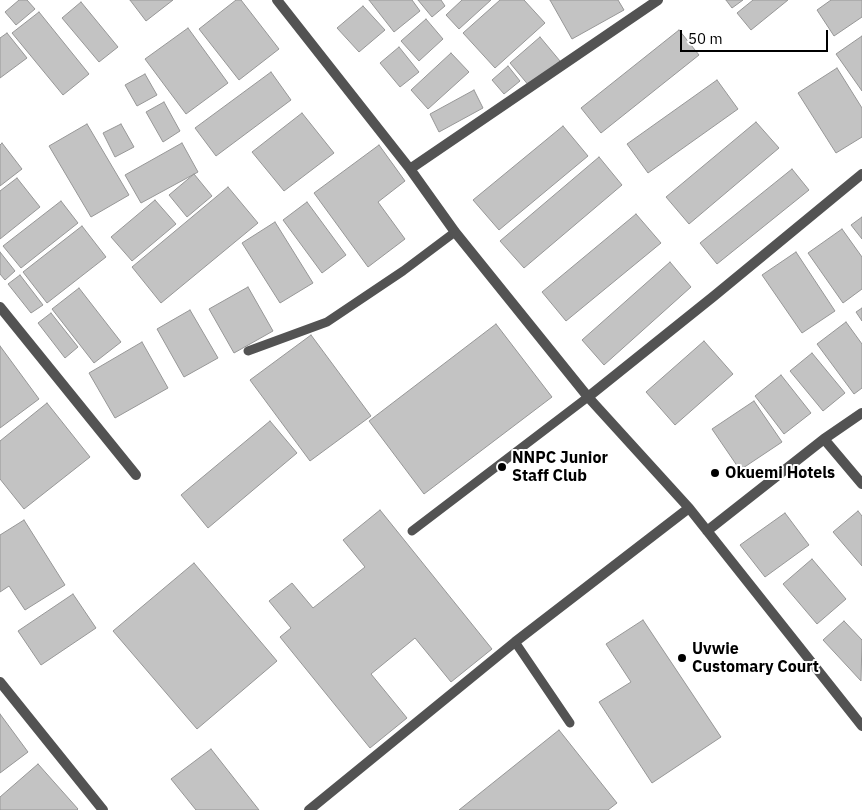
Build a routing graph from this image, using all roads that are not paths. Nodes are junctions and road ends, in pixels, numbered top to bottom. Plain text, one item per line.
1 (277, 0) edge
2 (658, 0) edge
3 (410, 169) junction
4 (862, 174) edge
5 (455, 232) junction
6 (0, 307) edge
7 (248, 351) dead end
8 (588, 397) junction
9 (862, 413) edge
10 (824, 439) junction
11 (136, 475) dead end
12 (862, 484) edge
13 (688, 508) junction
14 (412, 531) dead end
15 (707, 531) junction
16 (514, 642) junction
17 (0, 682) edge
18 (570, 723) dead end
19 (862, 726) edge
20 (103, 810) edge
21 (309, 810) edge

1 - 3 street
2 - 3 street
3 - 5 street
4 - 8 street
5 - 7 lane
5 - 8 street
6 - 11 street
8 - 13 street
8 - 14 lane
9 - 10 street
10 - 12 street
10 - 15 street
13 - 15 street
13 - 16 street
15 - 19 street
16 - 18 lane
16 - 21 street
17 - 20 street

